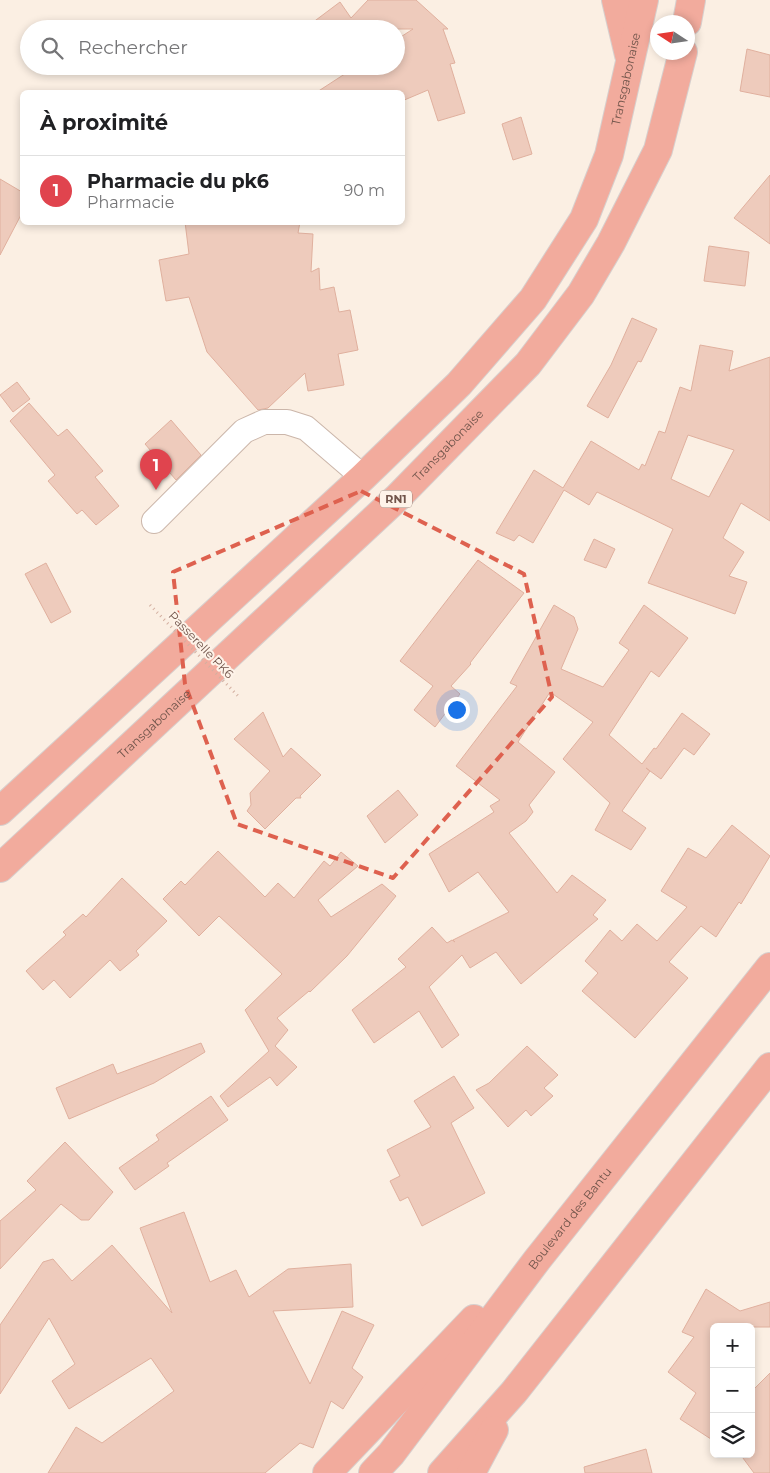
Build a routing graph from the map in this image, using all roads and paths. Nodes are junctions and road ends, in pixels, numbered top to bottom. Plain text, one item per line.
1 (616, 0) edge
2 (644, 0) edge
3 (691, 0) edge
4 (689, 15) edge
5 (681, 60) edge
6 (631, 64) junction
7 (363, 477) junction
8 (154, 521) dead end
9 (150, 605) dead end
10 (239, 697) dead end
11 (0, 811) edge
12 (0, 868) edge
13 (770, 967) edge
14 (770, 1067) edge
15 (538, 1260) junction
16 (514, 1392) junction
17 (327, 1473) edge
18 (373, 1473) edge
19 (442, 1473) edge
20 (471, 1473) edge

1 - 6 highway
2 - 6 highway, Transgabonaise
3 - 4 highway
5 - 12 highway, Transgabonaise / RN1
6 - 7 highway, Transgabonaise
7 - 8 street
7 - 11 highway, Transgabonaise
9 - 10 path, Passerelle PK6, bridge
13 - 15 highway, Boulevard des Bantu
14 - 16 highway
15 - 17 highway
15 - 18 highway, Boulevard des Bantu
16 - 19 highway
16 - 20 highway

